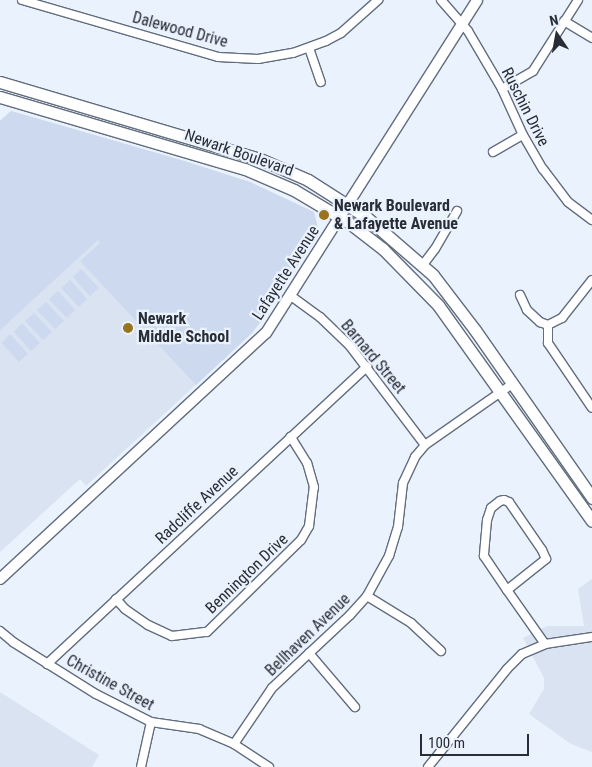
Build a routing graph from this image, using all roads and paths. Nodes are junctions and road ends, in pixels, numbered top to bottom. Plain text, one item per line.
1 (22, 0) edge
2 (378, 0) edge
3 (441, 0) edge
4 (477, 0) edge
5 (578, 0) edge
6 (564, 21) junction
7 (462, 24) junction
8 (592, 38) edge
9 (309, 48) junction
10 (0, 82) edge
11 (321, 82) dead end
12 (502, 89) junction
13 (0, 98) edge
14 (523, 136) junction
15 (493, 152) dead end
16 (348, 204) junction
17 (457, 211) dead end
18 (340, 217) junction
19 (592, 220) edge
20 (422, 266) junction
21 (592, 280) edge
22 (520, 295) dead end
23 (291, 296) junction
24 (548, 325) junction
25 (367, 367) junction
26 (512, 384) junction
27 (500, 393) junction
28 (592, 408) edge
29 (291, 437) junction
30 (425, 445) junction
31 (592, 498) edge
32 (592, 520) edge
33 (0, 579) edge
34 (507, 590) junction
35 (367, 596) junction
36 (116, 599) junction
37 (0, 631) edge
38 (592, 637) edge
39 (545, 644) junction
40 (441, 651) dead end
41 (309, 653) junction
42 (47, 664) junction
43 (355, 707) dead end
44 (151, 722) junction
45 (234, 744) junction
46 (141, 767) edge
47 (269, 767) edge
48 (428, 767) edge

1 - 9 street, Dalewood Drive
2 - 9 street, Dalewood Drive
3 - 7 street, Ruschin Drive
4 - 7 street, Lafayette Avenue
5 - 6 street
6 - 8 street
6 - 12 street
7 - 12 street, Ruschin Drive
7 - 16 street, Lafayette Avenue
9 - 11 street
10 - 16 main road, Newark Boulevard
12 - 14 street, Ruschin Drive
13 - 18 main road, Newark Boulevard
14 - 15 street
14 - 19 street, Ruschin Drive
16 - 18 street, Lafayette Avenue
16 - 20 main road, Newark Boulevard
17 - 20 street
18 - 23 street, Lafayette Avenue
18 - 27 main road, Newark Boulevard
20 - 26 main road, Newark Boulevard
21 - 24 street
22 - 24 street
23 - 25 street, Barnard Street
23 - 33 street, Lafayette Avenue
24 - 28 street
25 - 29 street, Radcliffe Avenue
25 - 30 street, Barnard Street
26 - 27 street, Bellhaven Avenue
26 - 31 main road, Newark Boulevard
27 - 30 street, Bellhaven Avenue
27 - 32 main road, Newark Boulevard
29 - 36 street, Radcliffe Avenue
29 - 36 street, Bennington Drive
30 - 35 street, Bellhaven Avenue
34 - 34 street
34 - 39 street
35 - 40 street
35 - 41 street, Bellhaven Avenue
36 - 42 street, Radcliffe Avenue
37 - 42 street, Christine Street
38 - 39 street
39 - 48 street
41 - 43 street
41 - 45 street, Bellhaven Avenue
42 - 44 street, Christine Street
44 - 45 street, Christine Street
44 - 46 street
45 - 47 street, Christine Street

